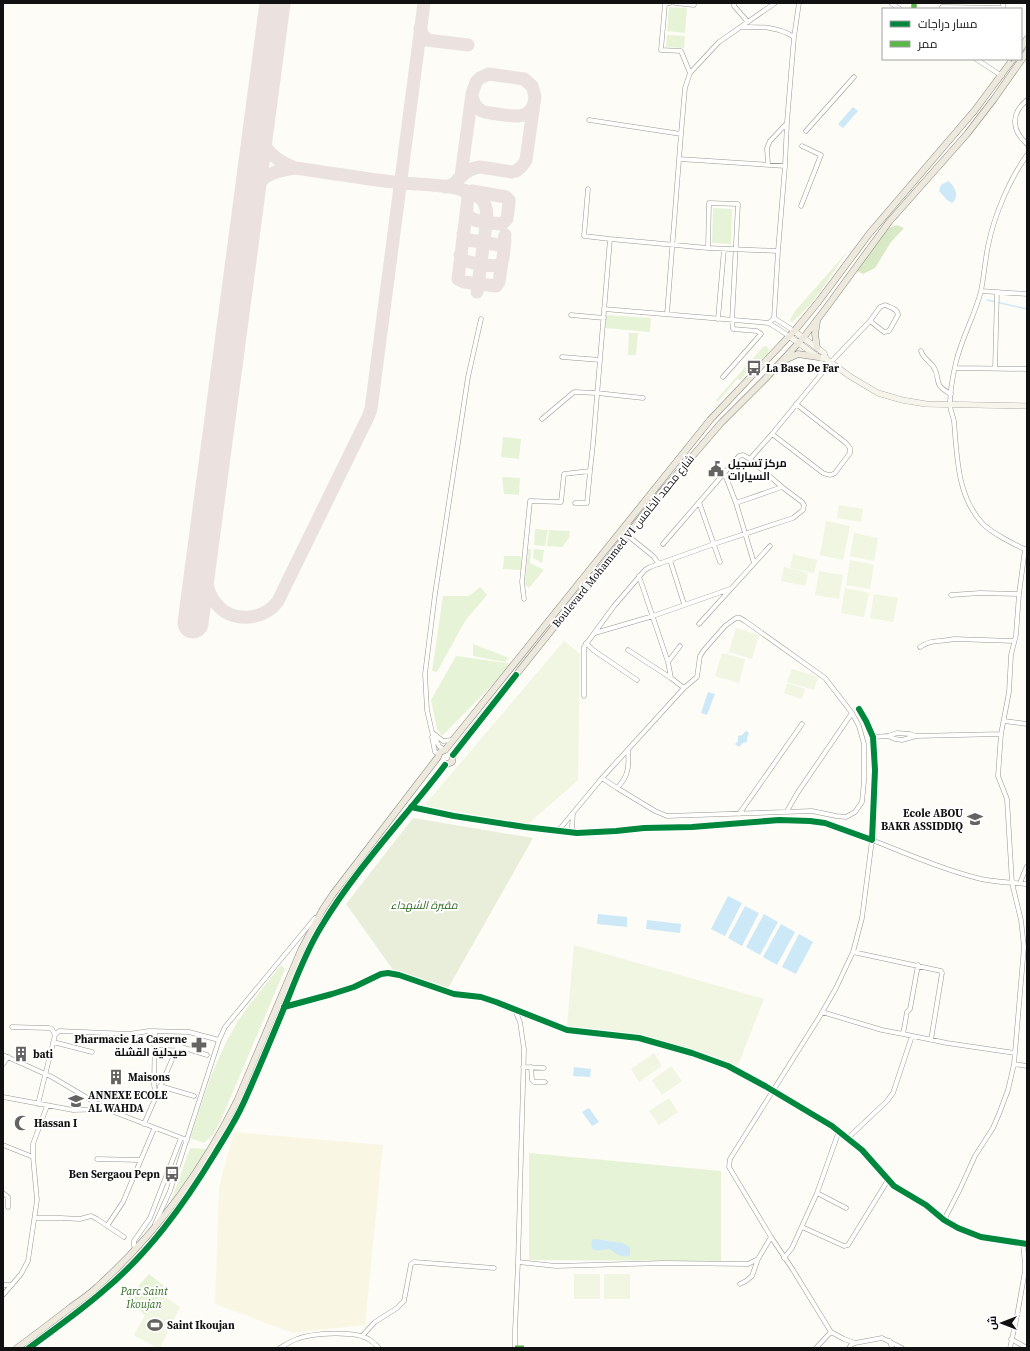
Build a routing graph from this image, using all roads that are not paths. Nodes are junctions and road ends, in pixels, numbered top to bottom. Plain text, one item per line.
1 (670, 3) edge
2 (675, 3) edge
3 (734, 3) edge
4 (776, 3) edge
5 (799, 3) edge
6 (694, 5) dead end
7 (942, 6) edge
8 (983, 6) edge
9 (962, 8) edge
10 (748, 22) junction
11 (741, 27) junction
12 (794, 37) junction
13 (1026, 55) edge
14 (978, 60) edge
15 (1012, 60) edge
16 (690, 73) junction
17 (1002, 76) junction
18 (854, 77) dead end
19 (988, 94) junction
20 (994, 99) junction
21 (1027, 100) edge
22 (589, 120) dead end
23 (787, 122) junction
24 (806, 131) dead end
25 (681, 134) junction
26 (1027, 144) edge
27 (802, 146) dead end
28 (1027, 155) edge
29 (679, 159) junction
30 (768, 165) junction
31 (785, 166) junction
32 (588, 189) dead end
33 (801, 206) dead end
34 (610, 240) junction
35 (672, 245) junction
36 (708, 248) junction
37 (724, 249) junction
38 (736, 249) junction
39 (778, 252) junction
40 (981, 292) junction
41 (997, 292) junction
42 (1027, 294) edge
43 (604, 309) junction
44 (667, 314) junction
45 (572, 315) dead end
46 (604, 318) junction
47 (774, 318) junction
48 (481, 319) dead end
49 (718, 319) junction
50 (817, 320) junction
51 (732, 321) junction
52 (870, 321) junction
53 (769, 323) junction
54 (794, 330) junction
55 (789, 336) junction
56 (804, 337) junction
57 (799, 343) junction
58 (817, 348) junction
59 (921, 352) dead end
60 (562, 357) dead end
61 (818, 357) junction
62 (600, 360) junction
63 (781, 361) junction
64 (829, 361) junction
65 (955, 368) junction
66 (995, 369) junction
67 (1027, 370) edge
68 (723, 377) dead end
69 (598, 393) junction
70 (951, 394) junction
71 (643, 398) dead end
72 (796, 404) junction
73 (950, 404) junction
74 (1027, 406) edge
75 (542, 419) dead end
76 (772, 434) junction
77 (750, 459) junction
78 (590, 471) junction
79 (724, 472) junction
80 (782, 488) junction
81 (699, 502) junction
82 (575, 503) dead end
83 (736, 503) junction
84 (746, 534) junction
85 (627, 535) junction
86 (664, 544) dead end
87 (714, 544) junction
88 (770, 546) dead end
89 (1026, 550) edge
90 (670, 560) junction
91 (720, 562) dead end
92 (754, 563) junction
93 (659, 564) junction
94 (638, 576) junction
95 (730, 589) junction
96 (1019, 594) junction
97 (951, 595) dead end
98 (524, 599) dead end
99 (684, 604) junction
100 (653, 616) junction
101 (699, 624) dead end
102 (594, 633) junction
103 (1014, 641) junction
104 (586, 643) junction
105 (680, 646) dead end
106 (920, 647) dead end
107 (628, 650) dead end
108 (668, 662) junction
109 (671, 678) junction
110 (637, 680) dead end
111 (684, 688) junction
112 (584, 696) dead end
113 (859, 709) dead end
114 (852, 713) junction
115 (1004, 722) junction
116 (802, 724) dead end
117 (1027, 724) edge
118 (432, 732) junction
119 (1001, 734) junction
120 (873, 737) junction
121 (452, 740) junction
122 (628, 750) junction
123 (442, 753) junction
124 (453, 755) junction
125 (445, 765) junction
126 (602, 778) junction
127 (617, 788) junction
128 (411, 807) junction
129 (787, 811) junction
130 (573, 813) junction
131 (739, 814) junction
132 (558, 831) junction
133 (574, 832) junction
134 (872, 840) junction
135 (1027, 866) edge
136 (1012, 883) junction
137 (1020, 883) junction
138 (1027, 884) edge
139 (323, 909) junction
140 (1026, 947) edge
141 (853, 952) junction
142 (918, 965) junction
143 (284, 1007) junction
144 (514, 1008) junction
145 (822, 1012) junction
146 (12, 1027) dead end
147 (154, 1031) junction
148 (902, 1034) junction
149 (55, 1035) junction
150 (912, 1036) junction
151 (219, 1040) junction
152 (931, 1040) junction
153 (53, 1042) junction
154 (154, 1045) junction
155 (178, 1046) junction
156 (92, 1052) dead end
157 (1015, 1053) junction
158 (207, 1055) dead end
159 (5, 1056) edge
160 (3, 1064) edge
161 (1014, 1064) junction
162 (523, 1066) junction
163 (1027, 1066) edge
164 (531, 1067) junction
165 (544, 1068) dead end
166 (45, 1074) junction
167 (545, 1082) dead end
168 (160, 1086) junction
169 (773, 1091) junction
170 (156, 1096) junction
171 (194, 1096) dead end
172 (3, 1097) edge
173 (38, 1104) junction
174 (48, 1106) junction
175 (106, 1109) junction
176 (144, 1124) junction
177 (154, 1128) junction
178 (839, 1131) junction
179 (181, 1138) junction
180 (848, 1138) junction
181 (186, 1140) junction
182 (3, 1145) edge
183 (33, 1157) junction
184 (96, 1159) dead end
185 (141, 1160) junction
186 (888, 1180) junction
187 (3, 1193) edge
188 (817, 1193) junction
189 (8, 1207) dead end
190 (846, 1208) dead end
191 (35, 1218) junction
192 (944, 1220) junction
193 (107, 1226) junction
194 (802, 1227) junction
195 (152, 1231) junction
196 (771, 1237) junction
197 (124, 1238) dead end
198 (1025, 1244) edge
199 (136, 1249) junction
200 (784, 1258) junction
201 (758, 1259) junction
202 (518, 1262) junction
203 (494, 1268) dead end
204 (1025, 1279) edge
205 (740, 1284) dead end
206 (3, 1285) edge
207 (12, 1285) junction
208 (3, 1295) edge
209 (831, 1332) junction
210 (362, 1336) junction
211 (1011, 1339) junction
212 (890, 1340) junction
213 (855, 1343) junction
214 (17, 1348) edge
215 (29, 1348) edge
216 (280, 1348) edge
217 (379, 1348) edge
218 (516, 1348) edge
219 (816, 1348) edge
220 (849, 1348) edge
221 (892, 1348) edge
222 (902, 1348) edge
223 (1010, 1348) edge
224 (1027, 1348) edge

1 - 16 street
2 - 6 street
3 - 10 street
4 - 10 street
5 - 12 street
7 - 9 street
8 - 9 street
10 - 11 street
11 - 12 street
11 - 16 street
12 - 23 street
13 - 20 main road, Boulevard Mohammed VI شارع محمد الخامس
14 - 17 street
15 - 17 main road, Boulevard Mohammed VI شارع محمد الخامس
16 - 25 street
17 - 19 main road, Boulevard Mohammed VI شارع محمد الخامس
18 - 24 street
19 - 20 main road
19 - 54 main road, Boulevard Mohammed VI شارع محمد الخامس
20 - 50 main road, Boulevard Mohammed VI شارع محمد الخامس
21 - 26 street
22 - 25 street
23 - 30 street
23 - 31 street
25 - 29 street
27 - 33 street
28 - 40 street
29 - 30 street
29 - 35 street
30 - 31 street
31 - 39 street
32 - 34 street
34 - 35 street
34 - 43 street
35 - 36 street
35 - 44 street
36 - 37 street
36 - 38 street
37 - 38 street
37 - 49 street
38 - 39 street
38 - 51 street
39 - 47 street
40 - 41 street
40 - 65 street
41 - 42 street
41 - 66 street
43 - 44 street
43 - 46 street
44 - 49 street
45 - 46 street
46 - 62 street
47 - 53 street
47 - 54 street
48 - 118 street
49 - 51 street
50 - 56 main road, Boulevard Mohammed VI شارع محمد الخامس
50 - 58 main road
51 - 53 street
51 - 68 street
52 - 52 street
52 - 64 street
53 - 55 street
54 - 55 main road, Boulevard Mohammed VI شارع محمد الخامس
54 - 56 street
55 - 57 street
55 - 121 main road, Boulevard Mohammed VI شارع محمد الخامس
56 - 57 main road, Boulevard Mohammed VI شارع محمد الخامس
56 - 58 street
57 - 61 street
57 - 63 main road, Boulevard Mohammed VI شارع محمد الخامس
58 - 64 street
59 - 70 street
60 - 62 street
61 - 63 main road
61 - 64 street
62 - 69 street
63 - 85 main road, Boulevard Mohammed VI شارع محمد الخامس
64 - 72 street
64 - 73 street
65 - 66 street
65 - 70 street
66 - 67 street
69 - 71 street
69 - 75 street
69 - 78 street
70 - 73 street
72 - 76 street
72 - 76 street
73 - 74 street
73 - 89 street
76 - 77 street
77 - 79 street
77 - 80 street
78 - 82 street
78 - 98 street
79 - 81 street
79 - 83 street
80 - 83 street
80 - 84 street
81 - 86 street
81 - 87 street
83 - 84 street
84 - 87 street
84 - 92 street
85 - 93 street
85 - 124 main road, Boulevard Mohammed VI شارع محمد الخامس
87 - 90 street
87 - 91 street
88 - 92 street
89 - 96 street
90 - 93 street
90 - 99 street
92 - 95 street
93 - 94 street
94 - 100 street
94 - 102 street
95 - 99 street
95 - 101 street
96 - 97 street
96 - 103 street
99 - 100 street
100 - 102 street
100 - 108 street
102 - 104 street
103 - 106 street
103 - 115 street
104 - 110 street
104 - 112 street
105 - 108 street
107 - 109 street
108 - 109 street
109 - 111 street
111 - 114 street
111 - 122 street
113 - 120 street
114 - 129 street
114 - 129 street
115 - 117 street
115 - 119 street
116 - 131 street
118 - 121 street
118 - 123 street
119 - 120 street
119 - 136 street
120 - 134 street
121 - 123 main road, Boulevard Mohammed VI شارع محمد الخامس
122 - 126 street
122 - 127 street
123 - 124 main road
123 - 125 main road
123 - 139 main road, Boulevard Mohammed VI شارع محمد الخامس
124 - 125 main road
125 - 128 main road
126 - 127 street
126 - 130 street
127 - 131 street
128 - 132 street
128 - 143 main road
129 - 131 street
130 - 132 street
130 - 133 street
132 - 133 street
133 - 134 street
134 - 136 street
134 - 141 street
135 - 137 street
136 - 137 street
136 - 140 street
137 - 138 street
139 - 151 street
139 - 195 main road, Boulevard Mohammed VI شارع محمد الخامس
140 - 157 street
141 - 142 street
141 - 145 street
142 - 148 street
142 - 152 street
143 - 144 street
143 - 215 main road
144 - 162 street
144 - 169 street
145 - 148 street
145 - 169 street
146 - 149 street
147 - 149 street
147 - 151 street
147 - 154 street
148 - 150 street
149 - 153 street
150 - 152 street
150 - 180 street
151 - 181 street
152 - 157 street
153 - 156 street
153 - 166 street
154 - 155 street
154 - 170 street
155 - 158 street
155 - 168 street
157 - 161 street
159 - 160 street
159 - 166 street
161 - 163 street
161 - 192 street
162 - 164 street
162 - 202 street
164 - 165 street
164 - 167 street
166 - 173 street
166 - 175 street
168 - 170 street
168 - 171 street
169 - 178 street
169 - 196 street
170 - 176 street
172 - 173 street
173 - 174 street
174 - 175 street
174 - 183 street
175 - 176 street
176 - 177 street
177 - 179 street
177 - 185 street
178 - 180 street
178 - 188 street
179 - 181 street
179 - 199 street
180 - 186 street
181 - 195 street
182 - 183 street
183 - 191 street
184 - 185 street
185 - 193 street
186 - 192 street
186 - 194 street
187 - 189 street
188 - 190 street
188 - 194 street
191 - 193 street
191 - 207 street
192 - 198 street
193 - 197 street
194 - 200 street
195 - 199 main road, Boulevard Mohammed VI شارع محمد الخامس
196 - 200 street
196 - 201 street
198 - 204 street
199 - 214 main road, Boulevard Mohammed VI شارع محمد الخامس
200 - 209 street
201 - 202 street
201 - 205 street
202 - 218 street
203 - 210 street
204 - 211 street
206 - 207 street
207 - 208 street
209 - 213 street
209 - 219 street
210 - 216 street
210 - 217 street
211 - 223 street
211 - 224 street
212 - 213 street
212 - 221 street
212 - 222 street
213 - 220 street

